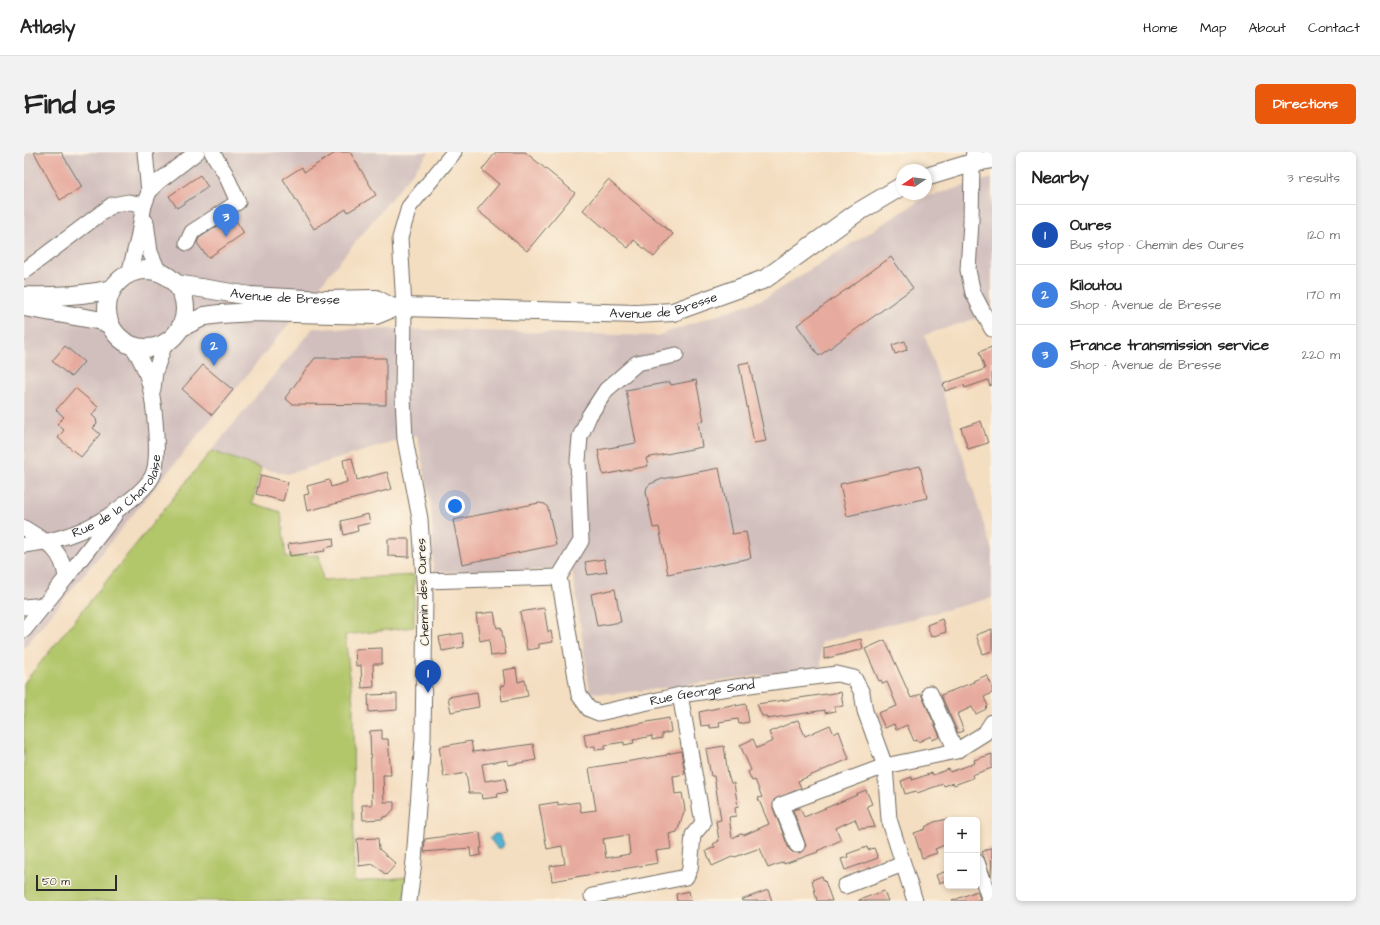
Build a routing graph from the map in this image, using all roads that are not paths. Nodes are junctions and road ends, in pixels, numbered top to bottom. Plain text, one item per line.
1 (145, 152) edge
2 (196, 152) edge
3 (212, 152) edge
4 (454, 152) edge
5 (973, 158) edge
6 (992, 159) edge
7 (932, 175) edge
8 (896, 190) edge
9 (147, 198) junction
10 (187, 243) dead end
11 (24, 271) edge
12 (159, 273) junction
13 (129, 274) junction
14 (176, 284) junction
15 (112, 289) junction
16 (24, 296) edge
17 (24, 308) edge
18 (399, 308) junction
19 (110, 324) junction
20 (180, 328) junction
21 (992, 329) edge
22 (165, 343) junction
23 (133, 347) junction
24 (676, 355) dead end
25 (153, 404) junction
26 (120, 509) junction
27 (24, 528) edge
28 (47, 542) junction
29 (24, 545) edge
30 (559, 577) junction
31 (66, 578) junction
32 (425, 581) junction
33 (45, 605) junction
34 (24, 607) edge
35 (24, 630) edge
36 (930, 693) dead end
37 (680, 695) junction
38 (992, 722) edge
39 (956, 751) junction
40 (884, 766) junction
41 (797, 845) dead end
42 (903, 864) junction
43 (980, 871) edge
44 (845, 886) dead end
45 (592, 896) dead end
46 (409, 901) edge
47 (915, 901) edge
48 (990, 901) edge

1 - 9 street
2 - 9 street
3 - 10 street
4 - 18 street, Chemin des Oures
5 - 6 main road
5 - 7 main road
5 - 21 street
8 - 18 main road, Avenue de Bresse
9 - 11 street
9 - 12 street
9 - 13 street
12 - 13 main road
12 - 14 main road
13 - 15 main road
14 - 18 main road, Avenue de Bresse
14 - 20 main road
15 - 16 main road
15 - 19 main road
17 - 19 main road
18 - 20 main road, Avenue de Bresse
18 - 32 street, Chemin des Oures
19 - 23 main road
20 - 22 main road
22 - 23 main road
22 - 25 street
23 - 25 street
24 - 30 street
25 - 26 street, Rue de la Charolaise
26 - 28 street, Rue de la Charolaise
26 - 31 street
27 - 28 street
28 - 29 street, Rue de la Charolaise
28 - 31 street
30 - 32 street
30 - 37 street, Rue George Sand
31 - 33 street
32 - 46 street, Chemin des Oures
33 - 34 street
33 - 35 street
36 - 39 street
37 - 40 street, Rue George Sand
37 - 45 street
38 - 39 street
39 - 40 street
40 - 41 street
40 - 42 street, Rue George Sand
42 - 44 street
42 - 47 street, Rue George Sand
43 - 48 street

